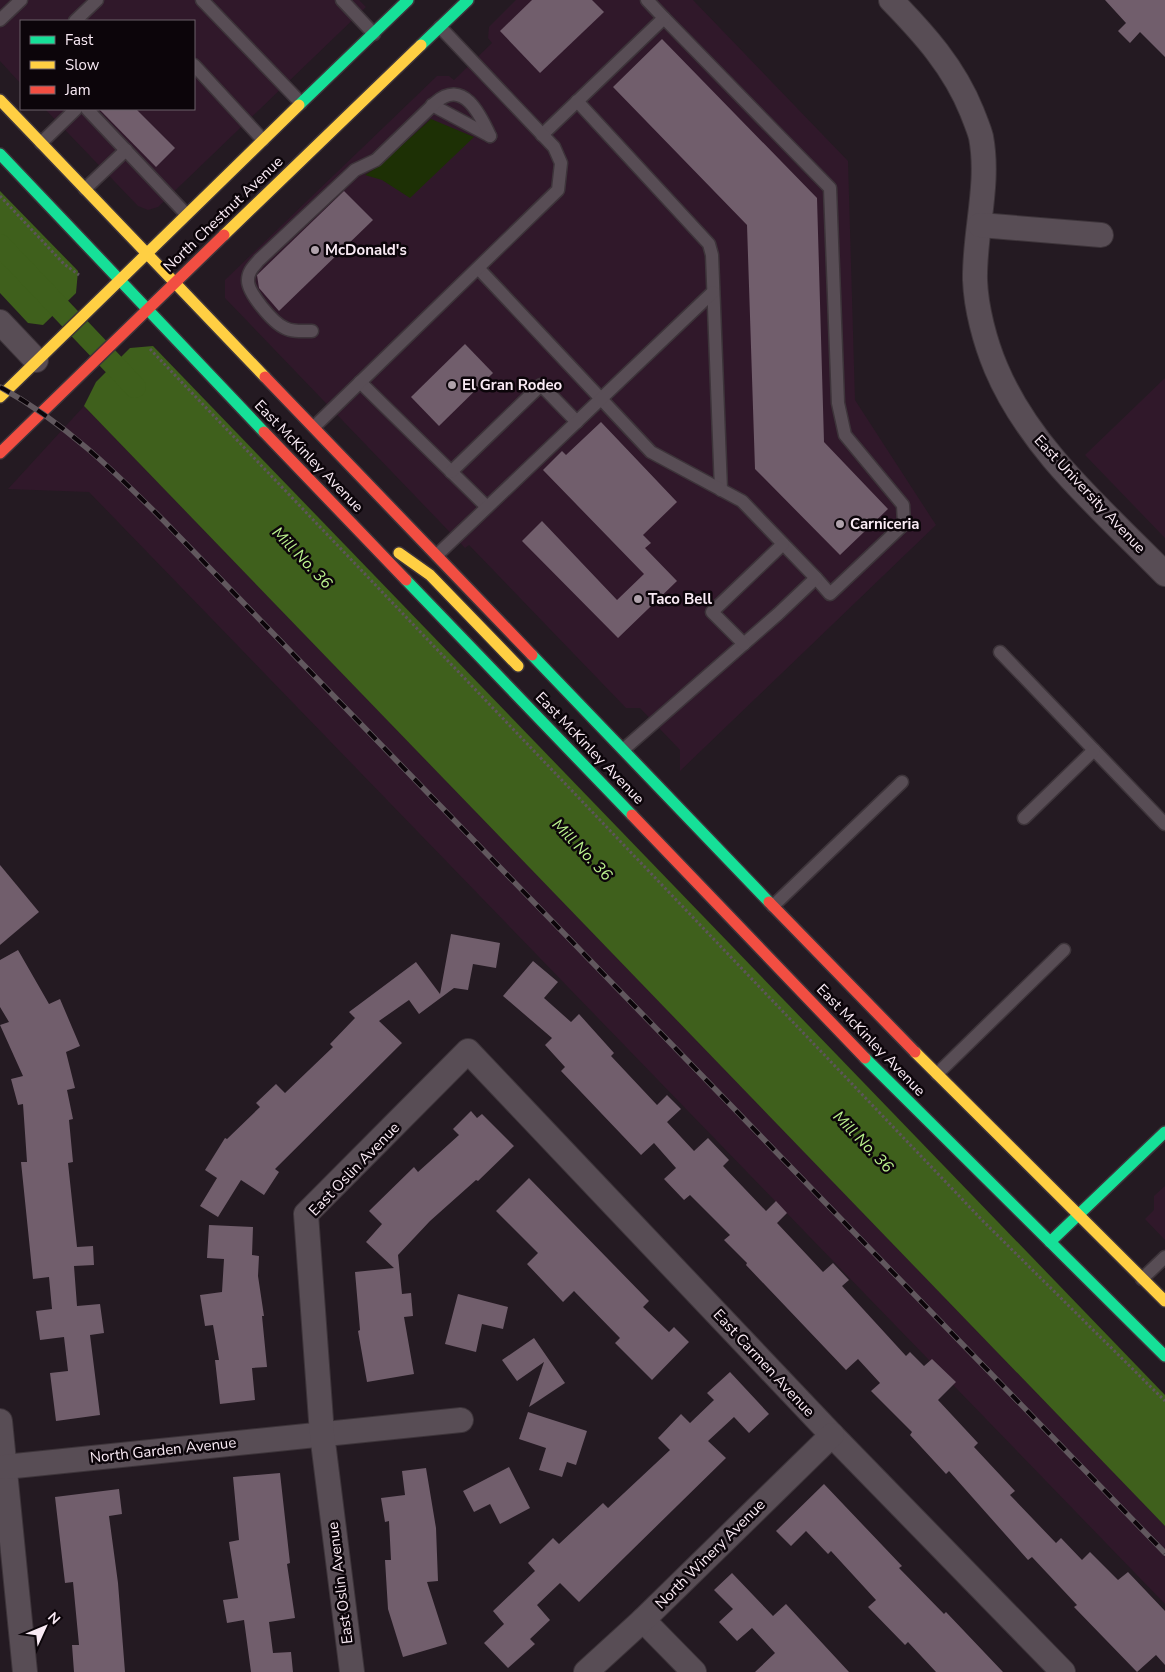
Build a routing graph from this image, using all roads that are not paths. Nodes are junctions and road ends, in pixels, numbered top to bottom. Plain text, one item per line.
1 (21, 0) edge
2 (97, 0) edge
3 (202, 0) edge
4 (342, 0) edge
5 (408, 0) edge
6 (468, 0) edge
7 (647, 0) edge
8 (891, 0) edge
9 (439, 8) dead end
10 (664, 18) junction
11 (0, 20) edge
12 (76, 20) edge
13 (440, 27) junction
14 (374, 34) junction
15 (195, 66) edge
16 (0, 100) edge
17 (577, 101) junction
18 (301, 103) junction
19 (432, 105) junction
20 (75, 110) edge
21 (88, 110) edge
22 (542, 134) junction
23 (263, 140) junction
24 (41, 143) junction
25 (126, 150) junction
26 (0, 154) edge
27 (85, 189) junction
28 (186, 214) junction
29 (980, 225) junction
30 (1101, 235) dead end
31 (146, 253) junction
32 (478, 268) junction
33 (118, 280) junction
34 (174, 282) junction
35 (714, 292) junction
36 (146, 309) junction
37 (0, 322) edge
38 (312, 331) dead end
39 (35, 369) junction
40 (360, 382) junction
41 (0, 397) edge
42 (600, 400) junction
43 (30, 404) dead end
44 (577, 422) junction
45 (26, 426) junction
46 (314, 427) junction
47 (0, 453) edge
48 (451, 472) junction
49 (720, 490) junction
50 (487, 508) junction
51 (344, 515) junction
52 (783, 544) junction
53 (437, 555) junction
54 (1165, 574) edge
55 (816, 578) junction
56 (744, 644) junction
57 (1000, 652) dead end
58 (527, 676) dead end
59 (624, 749) junction
60 (607, 750) dead end
61 (1094, 750) junction
62 (902, 782) dead end
63 (1024, 818) dead end
64 (1165, 824) edge
65 (772, 906) junction
66 (1064, 950) dead end
67 (468, 1051) joint
68 (938, 1074) junction
69 (1165, 1132) edge
70 (1078, 1215) junction
71 (1050, 1242) junction
72 (1165, 1257) edge
73 (1142, 1279) junction
74 (1165, 1301) edge
75 (1165, 1356) edge
76 (461, 1420) dead end
77 (0, 1421) edge
78 (322, 1434) junction
79 (832, 1434) junction
80 (4, 1467) junction
81 (643, 1620) junction
82 (25, 1672) edge
83 (352, 1672) edge
84 (586, 1672) edge
85 (694, 1672) edge
86 (1063, 1672) edge

1 - 11 lane
2 - 12 lane
3 - 18 lane
4 - 14 lane
5 - 14 main road, North Chestnut Avenue
6 - 13 main road, North Chestnut Avenue
7 - 10 lane
8 - 29 street, East University Avenue
9 - 13 main road
10 - 17 lane
10 - 55 lane
13 - 22 lane
13 - 34 main road, North Chestnut Avenue
14 - 18 main road, North Chestnut Avenue
15 - 23 lane
16 - 24 main road, East McKinley Avenue
17 - 22 lane
17 - 35 lane
18 - 23 main road, North Chestnut Avenue
19 - 19 lane
19 - 38 lane
20 - 24 lane
21 - 25 lane
22 - 32 lane
23 - 28 main road, North Chestnut Avenue
24 - 27 main road, East McKinley Avenue
25 - 27 lane
25 - 28 lane
26 - 33 main road, East McKinley Avenue
27 - 31 main road, East McKinley Avenue
28 - 31 main road, North Chestnut Avenue
29 - 30 street
29 - 54 street, East University Avenue
31 - 33 main road, North Chestnut Avenue
31 - 34 main road, East McKinley Avenue
32 - 40 lane
32 - 42 lane
33 - 36 main road, East McKinley Avenue
33 - 39 main road, North Chestnut Avenue
34 - 36 main road, North Chestnut Avenue
34 - 46 main road, East McKinley Avenue
35 - 42 lane
35 - 49 lane
36 - 45 main road, North Chestnut Avenue
36 - 51 main road, East McKinley Avenue
37 - 39 street
39 - 41 main road, North Chestnut Avenue
40 - 46 lane
40 - 48 lane
42 - 44 lane
42 - 49 lane
43 - 45 main road
44 - 48 lane
44 - 50 lane
45 - 47 main road, North Chestnut Avenue
46 - 53 main road, East McKinley Avenue
48 - 50 lane
49 - 52 lane
50 - 53 lane
51 - 58 main road
51 - 71 main road, East McKinley Avenue
52 - 55 lane
52 - 56 lane
53 - 59 main road, East McKinley Avenue
55 - 56 lane
56 - 59 lane
57 - 61 lane
59 - 60 main road
59 - 65 main road, East McKinley Avenue
61 - 63 lane
61 - 64 lane
62 - 65 lane
65 - 68 main road, East McKinley Avenue
66 - 68 lane
67 - 78 street, East Oslin Avenue
67 - 79 street, East Carmen Avenue
68 - 70 main road, East McKinley Avenue
69 - 70 main road
70 - 71 main road
70 - 73 main road, East McKinley Avenue
71 - 75 main road, East McKinley Avenue
72 - 73 lane
73 - 74 main road, East McKinley Avenue
76 - 78 street
77 - 80 street
78 - 80 street, North Garden Avenue
78 - 83 street, East Oslin Avenue
79 - 81 street, North Winery Avenue
79 - 86 street, East Carmen Avenue
80 - 82 street
81 - 84 street, North Winery Avenue
81 - 85 street

